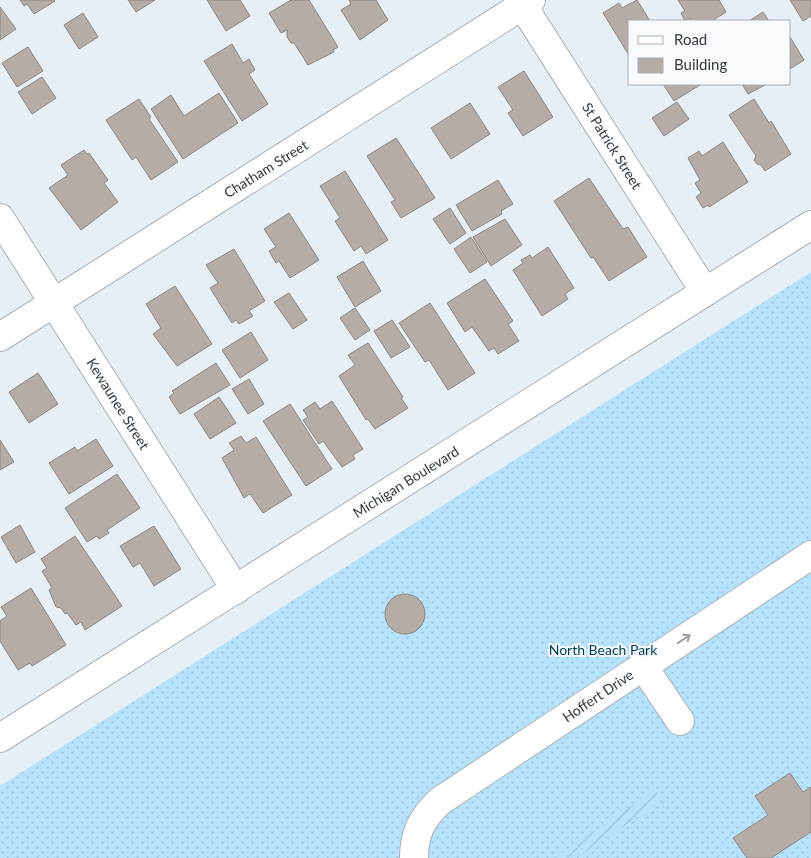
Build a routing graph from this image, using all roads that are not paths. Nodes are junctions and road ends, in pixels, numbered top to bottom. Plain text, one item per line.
1 (524, 2) edge
2 (0, 218) edge
3 (811, 225) edge
4 (705, 292) junction
5 (54, 303) junction
6 (0, 337) edge
7 (811, 555) edge
8 (236, 590) junction
9 (643, 666) junction
10 (680, 721) dead end
11 (0, 738) edge
12 (414, 858) edge

1 - 4 street, St Patrick Street
1 - 5 street, Chatham Street
2 - 5 street, Kewaunee Street
3 - 4 street, Michigan Boulevard
4 - 8 street, Michigan Boulevard
5 - 6 street, Chatham Street
5 - 8 street, Kewaunee Street
9 -> 7 street, Hoffert Drive
8 - 11 street, Michigan Boulevard
9 - 10 street
9 - 12 street, Hoffert Drive

